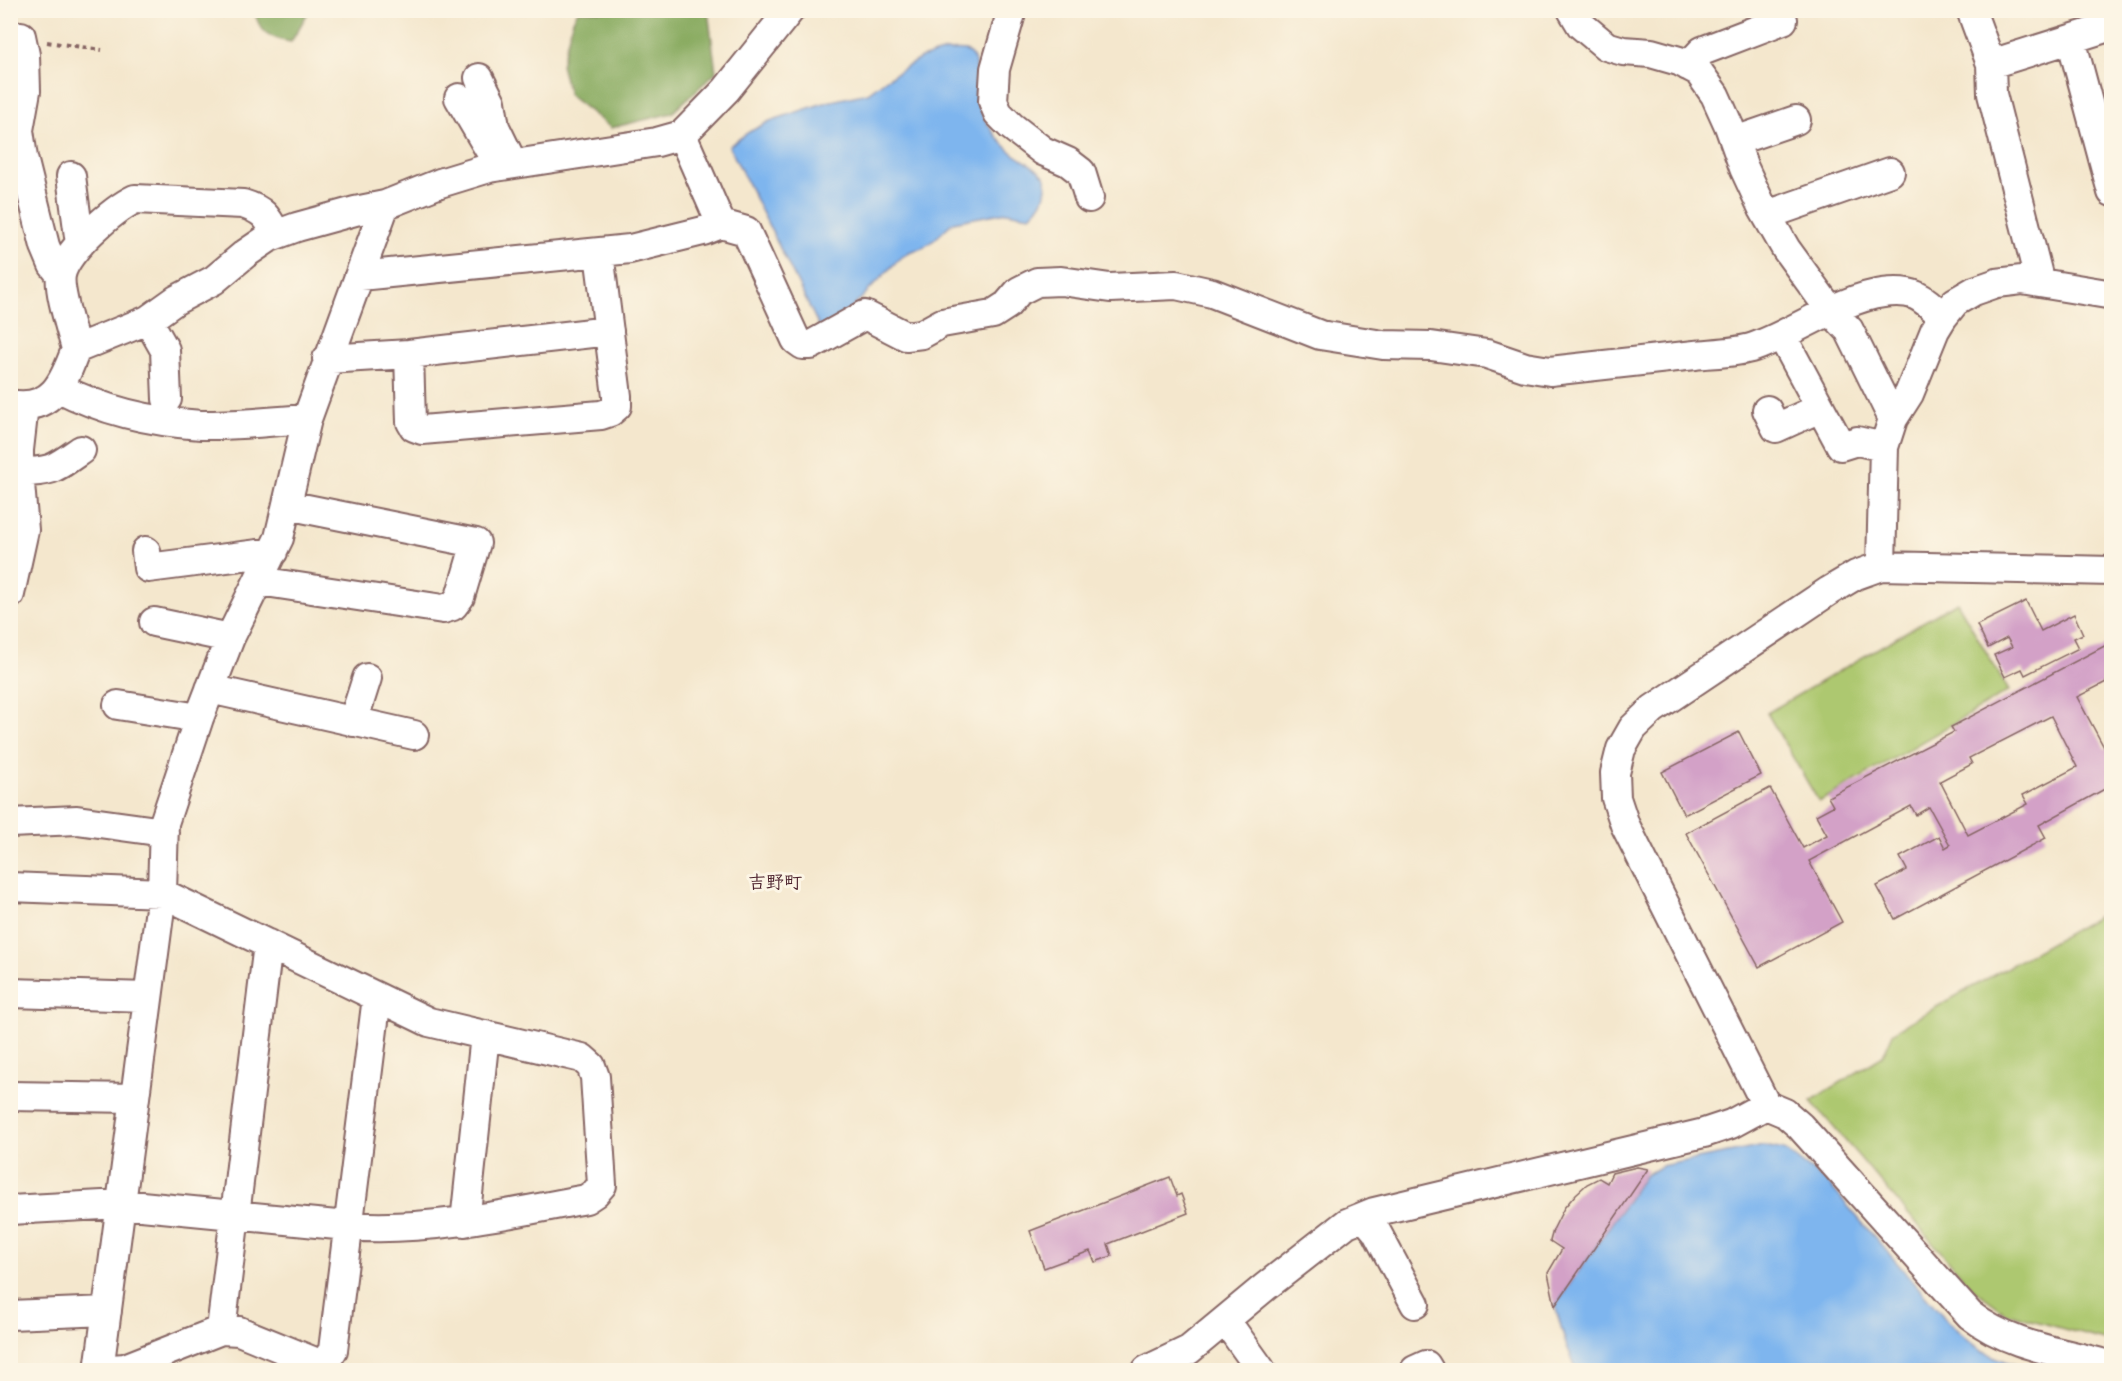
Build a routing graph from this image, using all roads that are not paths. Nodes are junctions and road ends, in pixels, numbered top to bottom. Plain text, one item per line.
1 (790, 10) edge
2 (1012, 10) edge
3 (1572, 10) edge
4 (1971, 10) edge
5 (2112, 26) edge
6 (1775, 30) dead end
7 (21, 36) road end
8 (2071, 39) junction
9 (1991, 64) junction
10 (1688, 66) junction
11 (479, 78) dead end
12 (459, 98) dead end
13 (1796, 120) dead end
14 (682, 135) junction
15 (1735, 141) junction
16 (506, 165) junction
17 (1890, 172) dead end
18 (71, 176) dead end
19 (2112, 192) edge
20 (1089, 198) dead end
21 (385, 206) junction
22 (1767, 215) junction
23 (721, 224) junction
24 (276, 234) junction
25 (80, 244) junction
26 (599, 253) junction
27 (61, 275) junction
28 (360, 276) junction
29 (2040, 283) junction
30 (2110, 297) edge
31 (1831, 311) junction
32 (1943, 317) junction
33 (148, 320) junction
34 (609, 331) junction
35 (1782, 336) junction
36 (76, 349) junction
37 (409, 354) junction
38 (327, 359) junction
39 (59, 388) junction
40 (167, 399) dead end
41 (17, 405) edge
42 (1820, 408) junction
43 (1767, 410) dead end
44 (307, 418) junction
45 (1893, 418) junction
46 (1884, 447) junction
47 (81, 450) dead end
48 (19, 472) junction
49 (286, 505) junction
50 (146, 551) dead end
51 (273, 552) junction
52 (1881, 566) junction
53 (2112, 571) edge
54 (258, 581) junction
55 (10, 594) edge
56 (154, 622) dead end
57 (230, 638) junction
58 (367, 678) dead end
59 (210, 689) junction
60 (118, 705) dead end
61 (198, 718) junction
62 (353, 722) junction
63 (414, 735) dead end
64 (10, 823) edge
65 (164, 832) junction
66 (10, 887) edge
67 (162, 893) junction
68 (268, 944) junction
69 (10, 993) edge
70 (148, 997) junction
71 (377, 997) junction
72 (485, 1035) junction
73 (10, 1096) edge
74 (135, 1098) junction
75 (1766, 1105) junction
76 (121, 1204) junction
77 (10, 1210) edge
78 (236, 1214) junction
79 (1364, 1217) junction
80 (465, 1222) junction
81 (347, 1226) junction
82 (1415, 1304) dead end
83 (107, 1311) junction
84 (10, 1315) edge
85 (1226, 1321) junction
86 (221, 1330) junction
87 (2112, 1366) edge
88 (99, 1370) edge
89 (1148, 1371) edge
90 (1261, 1371) edge
91 (1415, 1371) edge
92 (1429, 1371) edge

1 - 14 street
2 - 20 street
3 - 10 street
4 - 9 street
5 - 8 street
6 - 10 street
7 - 27 street
8 - 9 street
8 - 19 street
9 - 29 street
10 - 15 street
11 - 16 street
12 - 16 street
13 - 15 street
14 - 16 street
14 - 23 street
15 - 22 street
16 - 21 street
17 - 22 street
18 - 25 street
21 - 24 street
21 - 28 street
22 - 31 street
23 - 26 street
23 - 35 street
24 - 25 street
24 - 33 street
25 - 27 street
26 - 28 street
26 - 34 street
27 - 36 street
28 - 38 street
29 - 30 street
29 - 32 street
31 - 32 street
31 - 35 street
31 - 45 street
32 - 45 street
33 - 36 street
33 - 40 street
34 - 37 street
34 - 37 street
35 - 42 street
36 - 39 street
37 - 38 street
38 - 44 street
39 - 41 street
39 - 44 street
41 - 48 street
42 - 43 street
42 - 46 street
44 - 49 street
45 - 46 street
46 - 52 street
47 - 48 street
48 - 55 street
49 - 51 street
49 - 54 street
50 - 51 street
51 - 54 street
52 - 53 street
52 - 75 street
54 - 57 street
56 - 57 street
57 - 59 street
58 - 62 street
59 - 61 street
59 - 62 street
60 - 61 street
61 - 65 street
62 - 63 street
64 - 65 street
65 - 67 street
66 - 67 street
67 - 68 street
67 - 70 street
68 - 71 street
68 - 78 street
69 - 70 street
70 - 74 street
71 - 72 street
71 - 81 street
72 - 80 street
72 - 80 street
73 - 74 street
74 - 76 street
75 - 79 street
75 - 87 street
76 - 77 street
76 - 78 street
76 - 83 street
78 - 81 street
78 - 86 street
79 - 82 street
79 - 85 street
80 - 81 street
81 - 86 street
83 - 84 street
83 - 88 street
85 - 89 street
85 - 90 street
86 - 88 street
91 - 92 street

